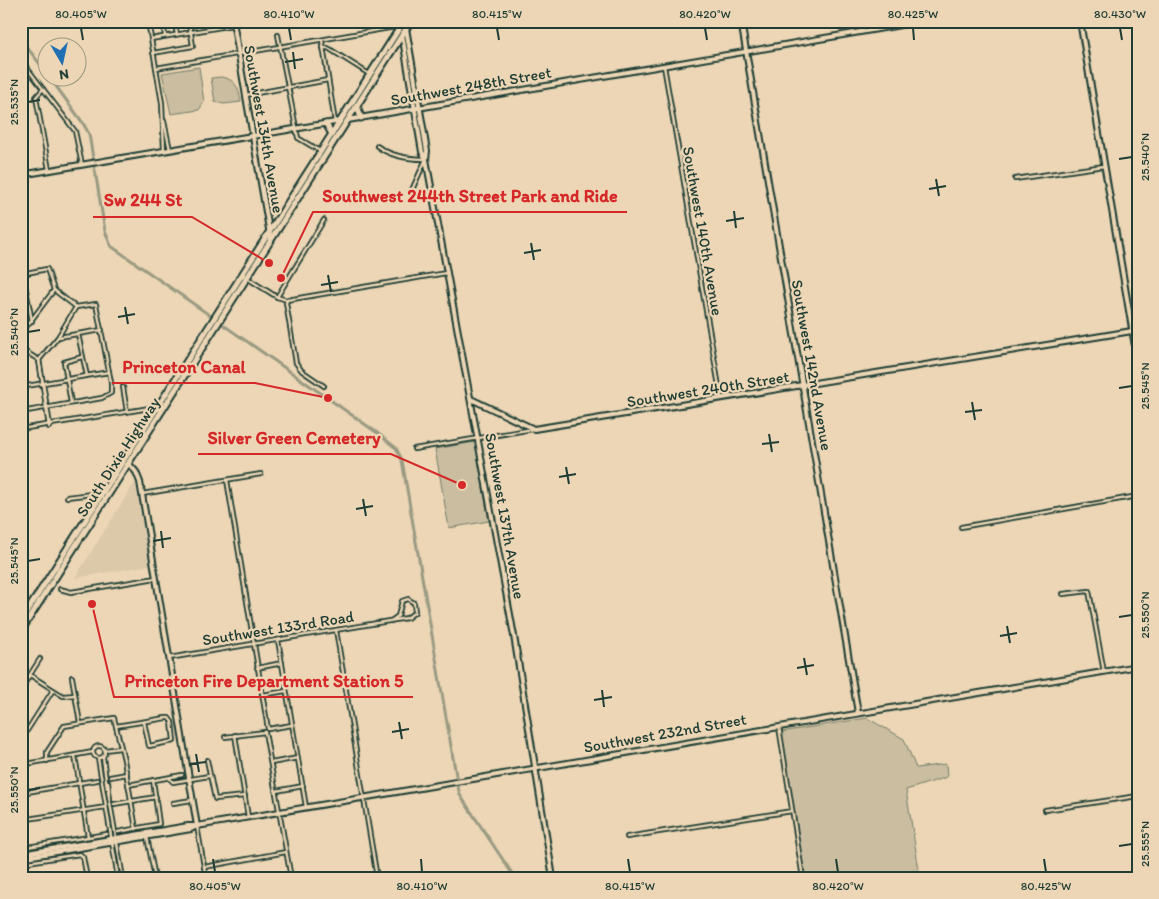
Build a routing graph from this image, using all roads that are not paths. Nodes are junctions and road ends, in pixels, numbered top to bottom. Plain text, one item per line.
1 (148, 21) edge
2 (163, 21) edge
3 (174, 21) edge
4 (188, 21) edge
5 (411, 21) edge
6 (741, 21) edge
7 (924, 21) edge
8 (1080, 21) edge
9 (911, 22) edge
10 (233, 23) edge
11 (403, 23) edge
12 (389, 29) junction
13 (190, 32) junction
14 (176, 34) junction
15 (399, 34) junction
16 (278, 35) dead end
17 (165, 36) junction
18 (151, 39) junction
19 (322, 40) junction
20 (280, 47) junction
21 (323, 48) junction
22 (746, 52) junction
23 (153, 53) junction
24 (239, 54) junction
25 (21, 60) edge
26 (664, 66) junction
27 (156, 68) junction
28 (370, 75) junction
29 (328, 80) junction
30 (288, 87) junction
31 (43, 89) junction
32 (246, 95) junction
33 (358, 105) junction
34 (420, 107) junction
35 (415, 108) junction
36 (361, 118) junction
37 (348, 120) junction
38 (338, 122) junction
39 (326, 124) junction
40 (296, 129) junction
41 (332, 134) junction
42 (253, 136) junction
43 (377, 146) dead end
44 (167, 150) junction
45 (321, 152) junction
46 (426, 159) junction
47 (82, 165) junction
48 (1104, 166) junction
49 (49, 170) junction
50 (21, 175) edge
51 (1015, 179) dead end
52 (410, 192) dead end
53 (324, 220) dead end
54 (269, 232) junction
55 (271, 241) junction
56 (21, 264) edge
57 (448, 273) junction
58 (22, 274) edge
59 (244, 276) junction
60 (54, 290) junction
61 (28, 297) junction
62 (21, 298) edge
63 (277, 298) junction
64 (287, 300) junction
65 (76, 307) junction
66 (32, 321) junction
67 (213, 325) junction
68 (102, 330) junction
69 (1132, 331) junction
70 (21, 334) edge
71 (78, 334) junction
72 (58, 337) junction
73 (21, 349) edge
74 (195, 349) junction
75 (82, 358) junction
76 (39, 360) junction
77 (1138, 364) edge
78 (109, 372) junction
79 (87, 376) junction
80 (67, 379) junction
81 (42, 383) junction
82 (324, 386) dead end
83 (804, 386) junction
84 (21, 387) edge
85 (122, 387) dead end
86 (176, 390) junction
87 (471, 399) junction
88 (721, 400) junction
89 (71, 403) junction
90 (165, 406) junction
91 (46, 407) junction
92 (158, 407) junction
93 (21, 408) edge
94 (22, 412) edge
95 (127, 412) junction
96 (49, 424) junction
97 (21, 429) edge
98 (534, 429) junction
99 (143, 430) junction
100 (478, 439) junction
101 (414, 449) dead end
102 (129, 464) junction
103 (261, 474) dead end
104 (226, 480) junction
105 (142, 494) junction
106 (1138, 496) edge
107 (67, 498) dead end
108 (99, 499) junction
109 (961, 527) dead end
110 (156, 578) junction
111 (60, 589) dead end
112 (1063, 594) dead end
113 (21, 621) edge
114 (391, 621) junction
115 (336, 630) junction
116 (21, 631) edge
117 (278, 640) junction
118 (253, 644) junction
119 (169, 658) junction
120 (40, 659) dead end
121 (282, 663) junction
122 (1138, 666) edge
123 (257, 668) junction
124 (1104, 672) junction
125 (30, 675) junction
126 (72, 677) dead end
127 (21, 689) edge
128 (53, 690) junction
129 (286, 691) junction
130 (75, 695) junction
131 (262, 695) junction
132 (858, 714) junction
133 (144, 722) junction
134 (80, 723) junction
135 (292, 725) junction
136 (116, 726) junction
137 (779, 727) junction
138 (266, 730) junction
139 (235, 735) junction
140 (225, 737) dead end
141 (21, 740) edge
142 (120, 748) junction
143 (105, 750) junction
144 (93, 752) junction
145 (75, 756) junction
146 (103, 757) junction
147 (98, 758) junction
148 (298, 758) junction
149 (48, 760) junction
150 (207, 760) dead end
151 (271, 763) junction
152 (21, 765) edge
153 (536, 767) junction
154 (127, 774) junction
155 (106, 776) junction
156 (182, 776) dead end
157 (210, 776) junction
158 (110, 777) dead end
159 (169, 778) junction
160 (97, 780) dead end
161 (153, 780) junction
162 (188, 780) junction
163 (79, 783) junction
164 (128, 785) junction
165 (303, 786) junction
166 (106, 787) junction
167 (276, 791) junction
168 (21, 792) edge
169 (245, 796) junction
170 (1138, 796) edge
171 (156, 797) junction
172 (364, 797) junction
173 (110, 800) junction
174 (192, 800) junction
175 (131, 801) junction
176 (172, 803) dead end
177 (114, 804) dead end
178 (306, 807) junction
179 (107, 808) junction
180 (84, 810) junction
181 (1045, 810) dead end
182 (792, 811) junction
183 (279, 812) junction
184 (248, 817) junction
185 (21, 820) edge
186 (197, 826) junction
187 (136, 829) junction
188 (118, 832) dead end
189 (106, 834) dead end
190 (88, 837) junction
191 (147, 837) junction
192 (627, 837) dead end
193 (114, 840) junction
194 (21, 848) edge
195 (286, 852) junction
196 (21, 854) edge
197 (21, 858) edge
198 (21, 863) edge
199 (204, 867) junction
200 (87, 878) edge
201 (118, 878) edge
202 (123, 878) edge
203 (155, 878) edge
204 (206, 878) edge
205 (290, 878) edge
206 (377, 878) edge
207 (553, 878) edge
208 (803, 878) edge

1 - 18 street
2 - 17 street
3 - 14 street
4 - 13 street
5 - 11 highway
6 - 22 street, Southwest 142nd Avenue
7 - 9 street, Southwest 248th Street
8 - 48 street
9 - 22 street, Southwest 248th Street
10 - 13 street
10 - 24 street, Southwest 134th Avenue
11 - 12 street
11 - 15 highway
11 - 34 street, Southwest 137th Avenue
12 - 15 street
12 - 19 street
13 - 14 street
13 - 23 street
14 - 17 street
15 - 28 highway, South Dixie Highway
15 - 33 highway, South Dixie Highway
15 - 35 street, Southwest 137th Avenue
16 - 20 street
17 - 18 street
18 - 23 street
19 - 20 street
19 - 21 street
20 - 24 street
20 - 30 street
21 - 28 street
21 - 29 street
22 - 26 street, Southwest 248th Street
22 - 83 street, Southwest 142nd Avenue
23 - 27 street
24 - 27 street
24 - 32 street, Southwest 134th Avenue
25 - 31 street
26 - 34 street, Southwest 248th Street
26 - 88 street, Southwest 140th Avenue
27 - 44 street
28 - 38 highway, South Dixie Highway
29 - 30 street
29 - 38 street
30 - 32 street
30 - 40 street
31 - 47 street
31 - 49 street
32 - 42 street, Southwest 134th Avenue
33 - 36 highway
33 - 37 highway, South Dixie Highway
34 - 35 street, Southwest 248th Street
34 - 46 street, Southwest 137th Avenue
35 - 36 street, Southwest 248th Street
35 - 46 street, Southwest 137th Avenue
36 - 37 street, Southwest 248th Street
37 - 38 street, Southwest 248th Street
37 - 55 highway, South Dixie Highway
38 - 39 street, Southwest 248th Street
38 - 41 highway, South Dixie Highway
39 - 40 street, Southwest 248th Street
39 - 41 highway
40 - 42 street, Southwest 248th Street
40 - 45 street
41 - 45 highway, South Dixie Highway
42 - 44 street, Southwest 248th Street
42 - 54 street, Southwest 134th Avenue
43 - 46 street
44 - 47 street, Southwest 248th Street
45 - 54 highway, South Dixie Highway
46 - 52 street
46 - 57 street, Southwest 137th Avenue
47 - 49 street, Southwest 248th Street
48 - 51 street
48 - 69 street
49 - 50 street, Southwest 248th Street
53 - 63 street
54 - 55 street, Southwest 134th Avenue
54 - 59 highway, South Dixie Highway
55 - 59 highway, South Dixie Highway
56 - 58 street
57 - 64 street
57 - 87 street, Southwest 137th Avenue
58 - 60 street
58 - 61 street
59 - 63 street
59 - 67 highway, South Dixie Highway
60 - 65 street
60 - 66 street
61 - 62 street
61 - 66 street
63 - 64 street
64 - 82 street
65 - 68 street
65 - 72 street
66 - 70 street
67 - 74 highway, South Dixie Highway
67 - 86 highway, South Dixie Highway
68 - 71 street
68 - 78 street
69 - 77 street
69 - 83 street, Southwest 240th Street
71 - 72 street
71 - 75 street
72 - 76 street
73 - 76 street
74 - 86 highway
74 - 92 highway, South Dixie Highway
75 - 79 street
75 - 80 street
76 - 81 street
78 - 79 street
78 - 89 street
79 - 80 street
80 - 81 street
80 - 89 street
81 - 84 street
81 - 91 street
83 - 88 street, Southwest 240th Street
83 - 132 street, Southwest 142nd Avenue
85 - 95 street
86 - 90 highway, South Dixie Highway
87 - 98 street
87 - 100 street, Southwest 137th Avenue
88 - 98 street, Southwest 240th Street
89 - 91 street
90 - 92 street
90 - 102 highway, South Dixie Highway
91 - 94 street
91 - 96 street
92 - 95 street
92 - 99 highway, South Dixie Highway
93 - 94 street
95 - 96 street
96 - 97 street
98 - 100 street
99 - 102 highway
99 - 108 highway, South Dixie Highway
100 - 101 street
100 - 153 street, Southwest 137th Avenue
102 - 105 street
102 - 108 highway
102 - 116 highway, South Dixie Highway
103 - 104 street
104 - 105 street
104 - 118 street
105 - 110 street
106 - 109 street
107 - 108 street
108 - 113 highway, South Dixie Highway
110 - 111 street
110 - 119 street
112 - 124 street
114 - 114 street, Southwest 133rd Road
114 - 115 street, Southwest 133rd Road
115 - 117 street, Southwest 133rd Road
115 - 172 street
117 - 118 street, Southwest 133rd Road
117 - 121 street
118 - 119 street, Southwest 133rd Road
118 - 123 street
119 - 162 street
120 - 125 street
121 - 123 street
121 - 129 street
122 - 124 street, Southwest 232nd Street
123 - 131 street
124 - 132 street, Southwest 232nd Street
125 - 127 street
125 - 128 street
126 - 130 street
128 - 130 street
128 - 141 street
129 - 131 street
129 - 135 street
130 - 134 street
131 - 138 street
132 - 137 street, Southwest 232nd Street
133 - 133 street
133 - 136 street
134 - 136 street
134 - 149 street
135 - 138 street
135 - 148 street
136 - 142 street
137 - 153 street, Southwest 232nd Street
137 - 182 street
138 - 139 street
138 - 151 street
139 - 140 street
139 - 169 street
142 - 143 street
142 - 154 street
143 - 144 street
143 - 146 street
144 - 145 street
144 - 147 street
145 - 149 street
145 - 163 street
146 - 147 street
146 - 155 street
147 - 166 street
148 - 151 street
148 - 165 street
149 - 152 street
150 - 157 street
151 - 167 street
153 - 172 street, Southwest 232nd Street
153 - 207 street, Southwest 137th Avenue
154 - 158 street
154 - 164 street
155 - 166 street
155 - 173 street
156 - 159 street
157 - 162 street
157 - 169 street
159 - 161 street
159 - 162 street
160 - 163 street
161 - 164 street
161 - 171 street
162 - 174 street
163 - 168 street
163 - 180 street
164 - 175 street
165 - 167 street
165 - 178 street
166 - 173 street
166 - 179 street
167 - 183 street
169 - 184 street
170 - 181 street
171 - 175 street
171 - 187 street
172 - 178 street, Southwest 232nd Street
172 - 206 street
173 - 193 street
174 - 176 street
174 - 186 street
175 - 177 street
175 - 187 street
178 - 183 street, Southwest 232nd Street
179 - 180 street
179 - 193 street
180 - 185 street
180 - 190 street
182 - 192 street
182 - 208 street
183 - 184 street, Southwest 232nd Street
183 - 195 street
184 - 186 street, Southwest 232nd Street
186 - 191 street, Southwest 232nd Street
186 - 193 street, Southwest 232nd Street
186 - 199 street
187 - 188 street
189 - 190 street
190 - 194 street
191 - 193 street, Southwest 232nd Street
191 - 203 street
193 - 196 street, Southwest 232nd Street
193 - 197 street, Southwest 232nd Street
193 - 201 street
193 - 202 street
195 - 199 street
195 - 205 street
198 - 200 street
199 - 204 street

